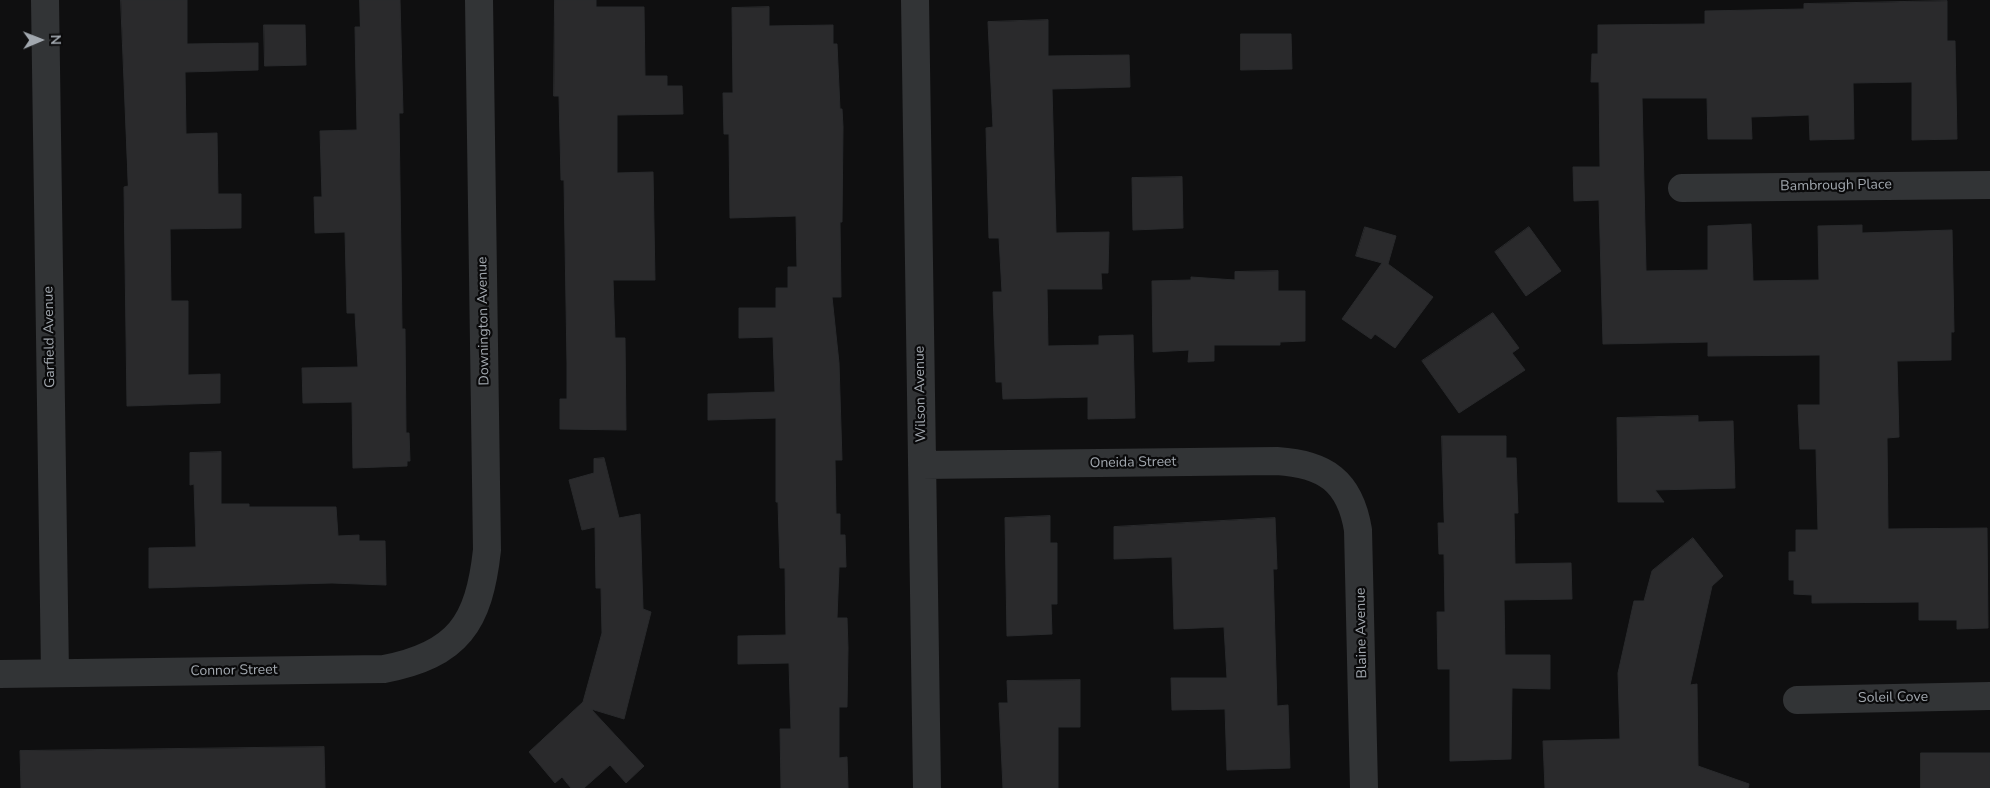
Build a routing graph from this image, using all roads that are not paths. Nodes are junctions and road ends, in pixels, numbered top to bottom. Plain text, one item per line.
1 (45, 0) edge
2 (479, 0) edge
3 (915, 0) edge
4 (1990, 185) edge
5 (1682, 188) dead end
6 (922, 465) junction
7 (1339, 483) joint
8 (459, 635) joint
9 (55, 673) junction
10 (0, 674) edge
11 (1990, 696) edge
12 (1797, 700) dead end
13 (927, 788) edge
14 (1364, 788) edge

1 - 9 street, Garfield Avenue
2 - 8 street, Downington Avenue
3 - 6 street, Wilson Avenue
4 - 5 street, Bambrough Place
6 - 7 street, Oneida Street
6 - 13 street, Wilson Avenue
7 - 14 street, Blaine Avenue
8 - 9 street, Connor Street
9 - 10 street, Connor Street
11 - 12 street, Soleil Cove

